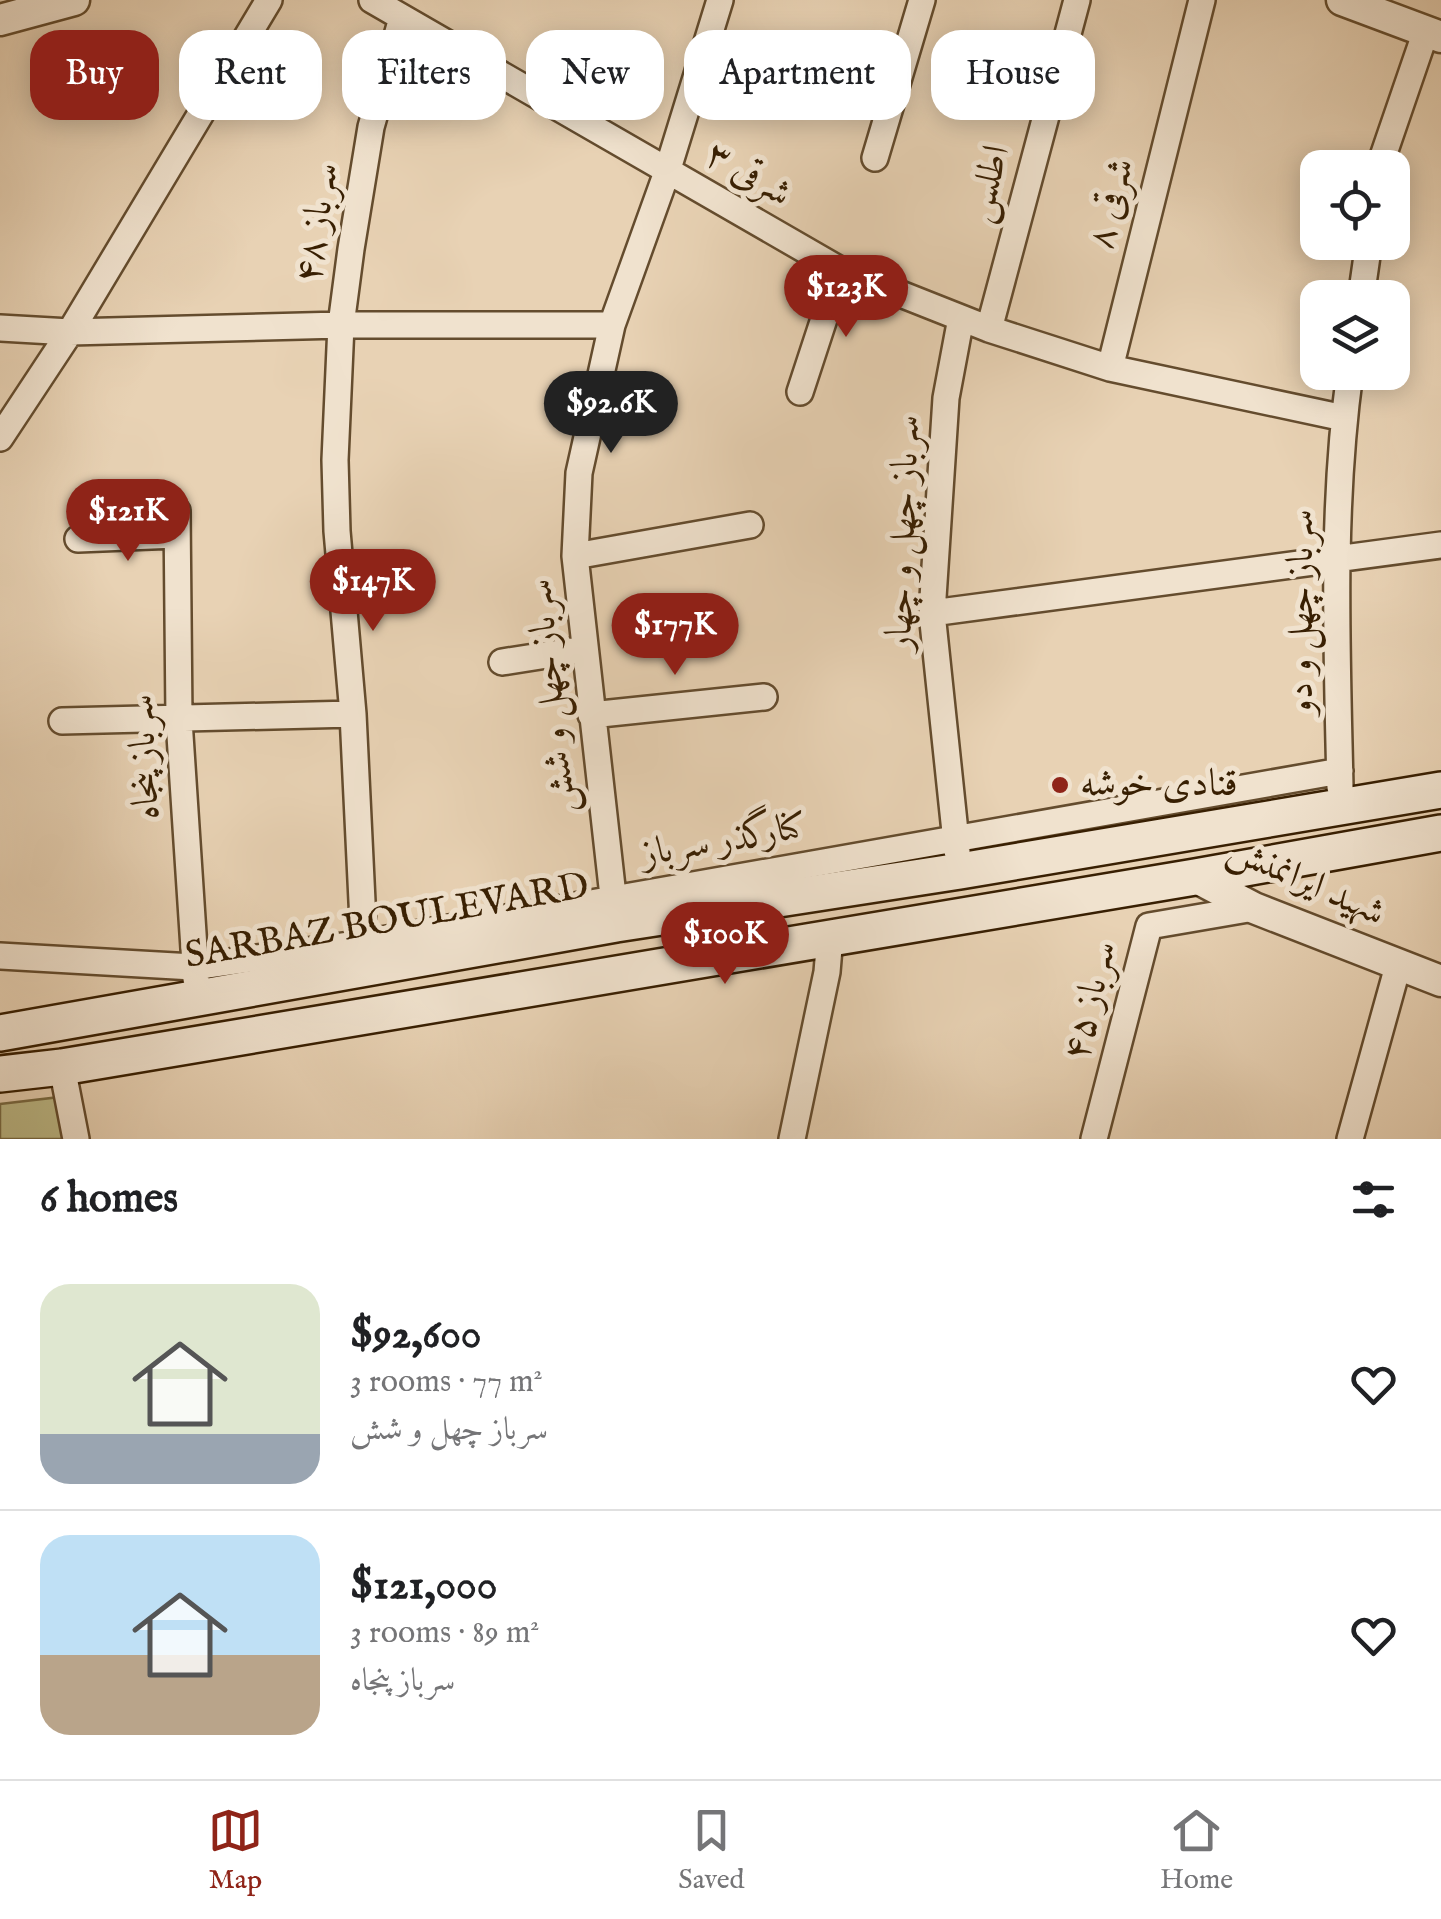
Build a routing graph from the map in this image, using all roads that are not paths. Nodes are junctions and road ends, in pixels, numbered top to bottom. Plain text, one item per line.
1 (74, 0) edge
2 (269, 0) edge
3 (372, 0) edge
4 (720, 0) edge
5 (922, 0) edge
6 (1076, 0) edge
7 (1202, 0) edge
8 (1342, 0) edge
9 (402, 18) junction
10 (0, 20) edge
11 (1434, 34) edge
12 (1387, 150) edge
13 (874, 158) dead end
14 (667, 172) junction
15 (840, 270) junction
16 (961, 318) junction
17 (341, 325) junction
18 (612, 325) junction
19 (0, 328) edge
20 (989, 329) junction
21 (70, 332) junction
22 (1110, 368) junction
23 (1348, 390) edge
24 (800, 392) dead end
25 (1344, 418) junction
26 (0, 438) edge
27 (750, 525) dead end
28 (78, 538) dead end
29 (1441, 545) edge
30 (575, 556) junction
31 (1336, 561) junction
32 (932, 613) junction
33 (585, 649) junction
34 (502, 662) dead end
35 (764, 697) dead end
36 (353, 714) junction
37 (591, 714) junction
38 (179, 720) junction
39 (62, 721) dead end
40 (1340, 772) junction
41 (1441, 790) edge
42 (1341, 807) junction
43 (1441, 833) edge
44 (958, 855) junction
45 (1195, 877) junction
46 (1254, 908) junction
47 (614, 911) junction
48 (830, 936) junction
49 (364, 943) junction
50 (0, 956) edge
51 (1398, 966) junction
52 (1441, 981) edge
53 (196, 983) junction
54 (0, 1033) edge
55 (62, 1066) junction
56 (0, 1074) edge
57 (76, 1139) edge
58 (792, 1139) edge
59 (1094, 1139) edge
60 (1350, 1139) edge

1 - 10 street
2 - 21 street
3 - 9 street, شرقی ۳
4 - 14 street, سرباز چهل و شش
5 - 13 street
6 - 20 street, اطلس
7 - 22 street, ۸ شرقی
8 - 11 street
9 - 14 street, شرقی ۳
9 - 17 street, سرباز ۴۸
11 - 12 street
14 - 15 street, شرقی ۳
14 - 18 street, سرباز چهل و شش
15 - 16 street, شرقی ۳
15 - 24 street
16 - 20 street, شرقی ۳
16 - 32 street, سرباز چهل و چهار
17 - 18 street
17 - 21 street
17 - 36 street, سرباز ۴۸
18 - 30 street, سرباز چهل و شش
19 - 21 street
20 - 22 street, شرقی ۳
21 - 26 street
22 - 25 street, شرقی ۳
23 - 25 street, سرباز چهل و دو
25 - 31 street, سرباز چهل و دو
27 - 30 street
28 - 38 street, سرباز پنجاه
29 - 31 street
30 - 33 street, سرباز چهل و شش
31 - 32 street
31 - 40 street, سرباز چهل و دو
32 - 44 street, سرباز چهل و چهار
33 - 34 street
33 - 37 street, سرباز چهل و شش
35 - 37 street
36 - 38 street
36 - 49 street, سرباز ۴۸
37 - 47 street, سرباز چهل و شش
38 - 39 street
38 - 53 street, سرباز پنجاه
40 - 42 street, سرباز چهل و دو
40 - 44 street
41 - 42 main road, SARBAZ BOULEVARD
42 - 44 main road, SARBAZ BOULEVARD
43 - 45 main road
44 - 47 main road, SARBAZ BOULEVARD
45 - 46 street, شهید ایرانمنش
45 - 48 main road
46 - 51 street, شهید ایرانمنش
46 - 59 street, سرباز ۴۵
47 - 49 street, کنارگذر سرباز
47 - 53 main road, SARBAZ BOULEVARD
48 - 55 main road
48 - 58 street
49 - 53 street, کنارگذر سرباز
50 - 53 street, کنارگذر سرباز
51 - 52 street, شهید ایرانمنش
51 - 60 street
53 - 54 main road, SARBAZ BOULEVARD
55 - 56 main road
55 - 57 street

